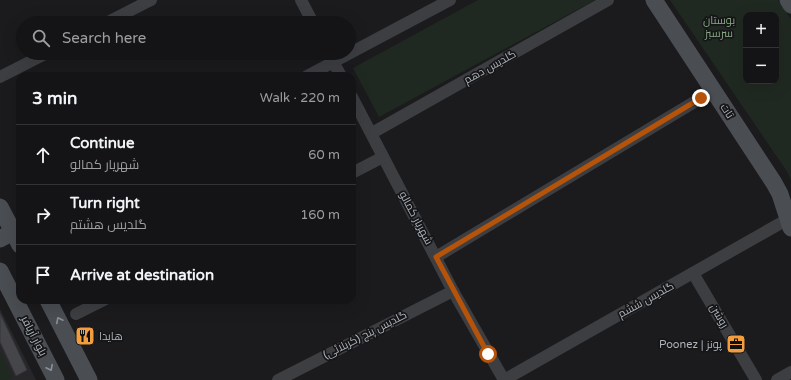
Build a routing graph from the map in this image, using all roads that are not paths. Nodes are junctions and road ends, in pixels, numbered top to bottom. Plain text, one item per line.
1 (151, 0) edge
2 (301, 0) edge
3 (450, 0) edge
4 (608, 0) edge
5 (654, 0) edge
6 (788, 0) edge
7 (791, 5) edge
8 (120, 16) edge
9 (309, 16) edge
10 (356, 46) edge
11 (33, 60) edge
12 (328, 60) edge
13 (332, 60) edge
14 (312, 72) edge
15 (339, 72) edge
16 (0, 77) edge
17 (701, 98) dead end
18 (356, 104) edge
19 (372, 133) junction
20 (384, 157) junction
21 (356, 171) edge
22 (0, 207) edge
23 (790, 224) edge
24 (13, 236) edge
25 (436, 257) junction
26 (0, 271) edge
27 (693, 273) junction
28 (453, 290) junction
29 (16, 302) edge
30 (17, 304) edge
31 (50, 304) edge
32 (96, 304) edge
33 (76, 314) dead end
34 (791, 372) edge
35 (56, 380) edge
36 (89, 380) edge
37 (278, 380) edge
38 (504, 380) edge
39 (756, 380) edge
40 (777, 380) edge

1 - 8 street
2 - 9 street
3 - 10 street
4 - 19 street, گلدیس دهم
5 - 23 street, تات
6 - 7 street
11 - 16 street
12 - 14 street
13 - 15 street
17 - 25 street
18 - 19 street, شهریار کمالو
19 - 20 street, شهریار کمالو
20 - 21 street
20 - 25 street, شهریار کمالو
22 - 24 street
23 - 27 street, گلدیس ششم
25 - 28 street, شهریار کمالو
26 -> 29 street, بلوار آریافر
27 - 38 street, گلدیس ششم
27 - 39 street, روشن
28 - 37 street, گلدیس پنج (کربلائی)
28 - 38 street, شهریار کمالو
30 -> 35 street, بلوار آریافر
36 -> 31 street
32 - 33 street
34 - 40 street

